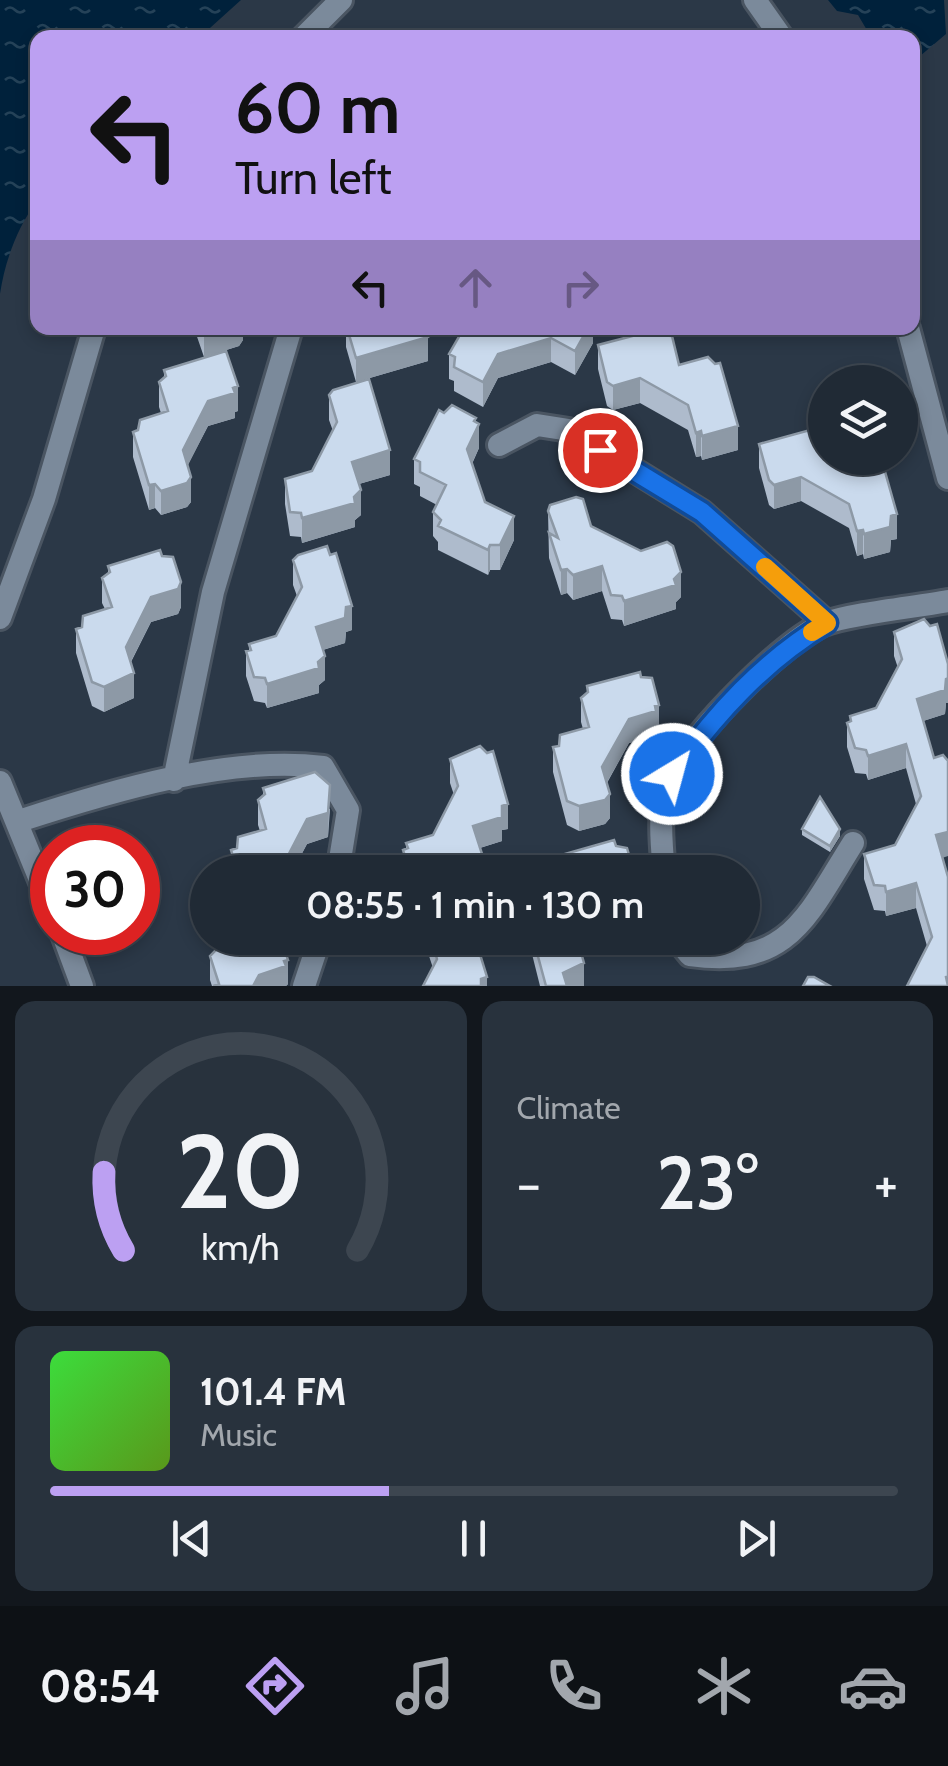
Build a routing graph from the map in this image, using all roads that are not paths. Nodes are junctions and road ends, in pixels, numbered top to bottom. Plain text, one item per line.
1 (341, 0) edge
2 (755, 0) edge
3 (311, 30) edge
4 (776, 30) edge
5 (92, 335) edge
6 (289, 335) edge
7 (910, 335) edge
8 (499, 445) dead end
9 (948, 478) edge
10 (948, 601) edge
11 (0, 618) edge
12 (827, 623) junction
13 (174, 780) junction
14 (0, 782) edge
15 (19, 820) junction
16 (853, 844) dead end
17 (30, 850) edge
18 (341, 855) edge
19 (663, 855) edge
20 (760, 953) edge
21 (71, 955) edge
22 (314, 955) edge
23 (696, 955) edge
24 (750, 955) edge
25 (82, 986) edge
26 (304, 986) edge

1 - 3 street
2 - 4 street
5 - 11 street
6 - 13 street
7 - 9 street
8 - 12 street
10 - 12 street
12 - 19 street
13 - 15 street
13 - 18 street
14 - 15 street
15 - 17 street
16 - 20 street
21 - 25 street
22 - 26 street
23 - 24 street

